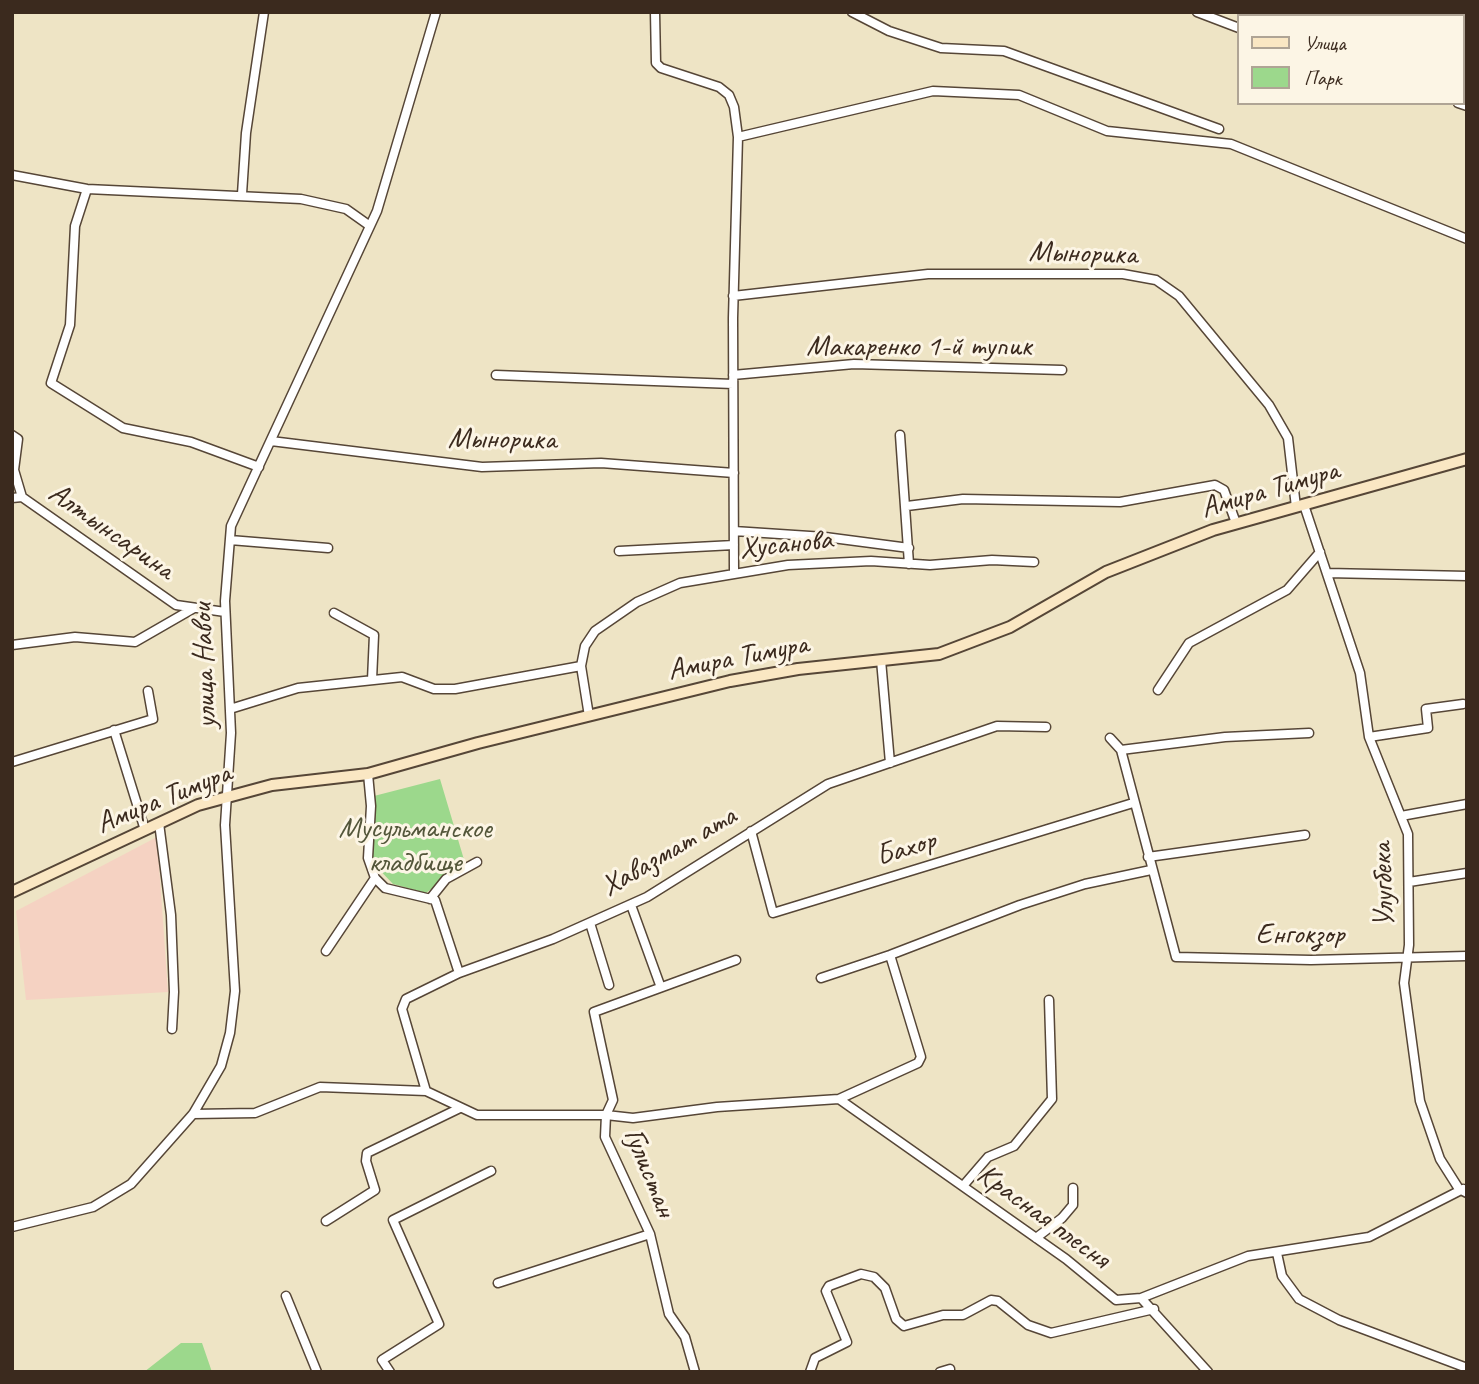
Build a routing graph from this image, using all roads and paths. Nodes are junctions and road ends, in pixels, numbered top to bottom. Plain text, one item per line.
1 (264, 12) edge
2 (436, 12) edge
3 (655, 12) edge
4 (852, 12) edge
5 (874, 12) edge
6 (1197, 12) edge
7 (1216, 16) edge
8 (866, 19) junction
9 (1238, 28) edge
10 (1219, 129) dead end
11 (738, 137) junction
12 (12, 175) edge
13 (87, 189) junction
14 (242, 194) junction
15 (370, 226) junction
16 (1467, 239) edge
17 (733, 296) junction
18 (1062, 370) dead end
19 (496, 374) dead end
20 (733, 379) junction
21 (12, 435) edge
22 (900, 435) dead end
23 (271, 441) junction
24 (1467, 459) edge
25 (259, 467) junction
26 (734, 473) junction
27 (17, 497) edge
28 (907, 506) junction
29 (1300, 506) junction
30 (1236, 523) junction
31 (734, 531) junction
32 (230, 540) junction
33 (734, 545) junction
34 (328, 548) dead end
35 (909, 548) junction
36 (619, 551) dead end
37 (1320, 552) junction
38 (1034, 562) dead end
39 (909, 564) junction
40 (734, 573) junction
41 (1327, 573) junction
42 (1467, 576) edge
43 (194, 608) junction
44 (225, 612) junction
45 (334, 613) dead end
46 (12, 645) edge
47 (881, 660) junction
48 (581, 666) junction
49 (372, 680) junction
50 (1158, 690) dead end
51 (148, 691) dead end
52 (1463, 704) dead end
53 (230, 709) junction
54 (589, 716) junction
55 (1046, 727) dead end
56 (114, 730) junction
57 (1309, 733) dead end
58 (1369, 737) junction
59 (1110, 738) dead end
60 (1121, 750) junction
61 (12, 762) edge
62 (890, 763) junction
63 (368, 774) junction
64 (229, 797) junction
65 (1132, 803) junction
66 (1467, 804) edge
67 (1401, 816) junction
68 (159, 823) junction
69 (145, 830) junction
70 (751, 831) junction
71 (1305, 835) dead end
72 (1148, 857) junction
73 (477, 862) dead end
74 (1151, 870) junction
75 (1467, 873) edge
76 (375, 878) junction
77 (1409, 883) junction
78 (12, 892) edge
79 (430, 898) junction
80 (631, 905) junction
81 (590, 923) junction
82 (326, 951) dead end
83 (1407, 955) junction
84 (890, 956) junction
85 (1467, 956) edge
86 (736, 960) dead end
87 (459, 973) junction
88 (821, 978) dead end
89 (609, 985) dead end
90 (660, 985) junction
91 (1049, 1000) dead end
92 (172, 1029) dead end
93 (426, 1091) junction
94 (839, 1100) junction
95 (460, 1108) junction
96 (193, 1114) junction
97 (606, 1115) junction
98 (491, 1171) dead end
99 (963, 1186) junction
100 (1073, 1188) dead end
101 (1464, 1191) edge
102 (327, 1221) dead end
103 (12, 1227) edge
104 (650, 1234) junction
105 (1036, 1238) junction
106 (1277, 1253) junction
107 (498, 1283) dead end
108 (286, 1296) dead end
109 (1141, 1298) junction
110 (1154, 1309) junction
111 (1467, 1368) edge
112 (950, 1369) dead end
113 (317, 1372) edge
114 (390, 1372) edge
115 (695, 1372) edge
116 (810, 1372) edge
117 (940, 1372) edge
118 (1208, 1372) edge

1 - 14 street
2 - 15 street, улица Навои
3 - 11 street
4 - 8 street
5 - 8 street
6 - 7 street
7 - 9 street
8 - 10 street
11 - 16 street
11 - 17 street
12 - 13 street
13 - 14 street
13 - 25 street
14 - 15 street
15 - 23 street, улица Навои
17 - 20 street
17 - 29 street, Мынорика
18 - 20 street, Макаренко 1-й тупик
19 - 20 street, Макаренко 1-й тупик
20 - 26 street
21 - 27 street
22 - 28 street
23 - 25 street, улица Навои
23 - 26 street, Мынорика
24 - 29 street, Амира Тимура
25 - 32 street, улица Навои
26 - 31 street
27 - 43 street, Алтынсарина
28 - 30 street
28 - 35 street
29 - 30 street, Амира Тимура
29 - 37 street, Улугбека
30 - 47 street, Амира Тимура
31 - 33 street
31 - 35 street
32 - 34 street
32 - 44 street, улица Навои
33 - 36 street
33 - 40 street
35 - 39 street
37 - 41 street, Улугбека
37 - 50 street
38 - 39 street, Хусанова
39 - 40 street, Хусанова
40 - 48 street, Хусанова
41 - 42 street
41 - 58 street, Улугбека
43 - 44 street, Алтынсарина
43 - 46 street
44 - 53 street, улица Навои
45 - 49 street
47 - 54 street, Амира Тимура
47 - 62 street
48 - 49 street
48 - 54 street, Хусанова
49 - 53 street
51 - 56 street
52 - 58 street
53 - 64 street, улица Навои
54 - 63 street, Амира Тимура
55 - 62 street, Хавазмат ата
56 - 61 street
56 - 69 street
57 - 60 street
58 - 67 street, Улугбека
59 - 60 street
60 - 65 street
62 - 70 street, Хавазмат ата
63 - 64 street, Амира Тимура
63 - 76 street
64 - 68 street, Амира Тимура
64 - 96 street, улица Навои
65 - 70 street, Бахор
65 - 72 street
66 - 67 street
67 - 77 street, Улугбека
68 - 69 street, Амира Тимура
68 - 92 street
69 - 78 street, Амира Тимура
70 - 80 street, Хавазмат ата
71 - 72 street
72 - 74 street
73 - 79 street
74 - 83 street, Енгокзор
74 - 84 street
75 - 77 street
76 - 79 street
76 - 82 street
77 - 83 street, Улугбека
79 - 87 street
80 - 81 street, Хавазмат ата
80 - 90 street
81 - 87 street, Хавазмат ата
81 - 89 street
83 - 85 street, Енгокзор
83 - 101 street, Улугбека
84 - 88 street
84 - 94 street
86 - 90 street, Гулистан
87 - 93 street, Хавазмат ата
90 - 97 street, Гулистан
91 - 99 street
93 - 95 street
93 - 96 street
94 - 97 street
94 - 99 street, Красная плесня
95 - 97 street
95 - 102 street
96 - 103 street, улица Навои
97 - 104 street, Гулистан
98 - 114 street
99 - 105 street, Красная плесня
100 - 105 street
101 - 106 street
104 - 107 street
104 - 115 street, Гулистан
105 - 109 street, Красная плесня
106 - 109 street
106 - 111 street
108 - 113 street
109 - 110 street
110 - 116 street
110 - 118 street
112 - 117 street

